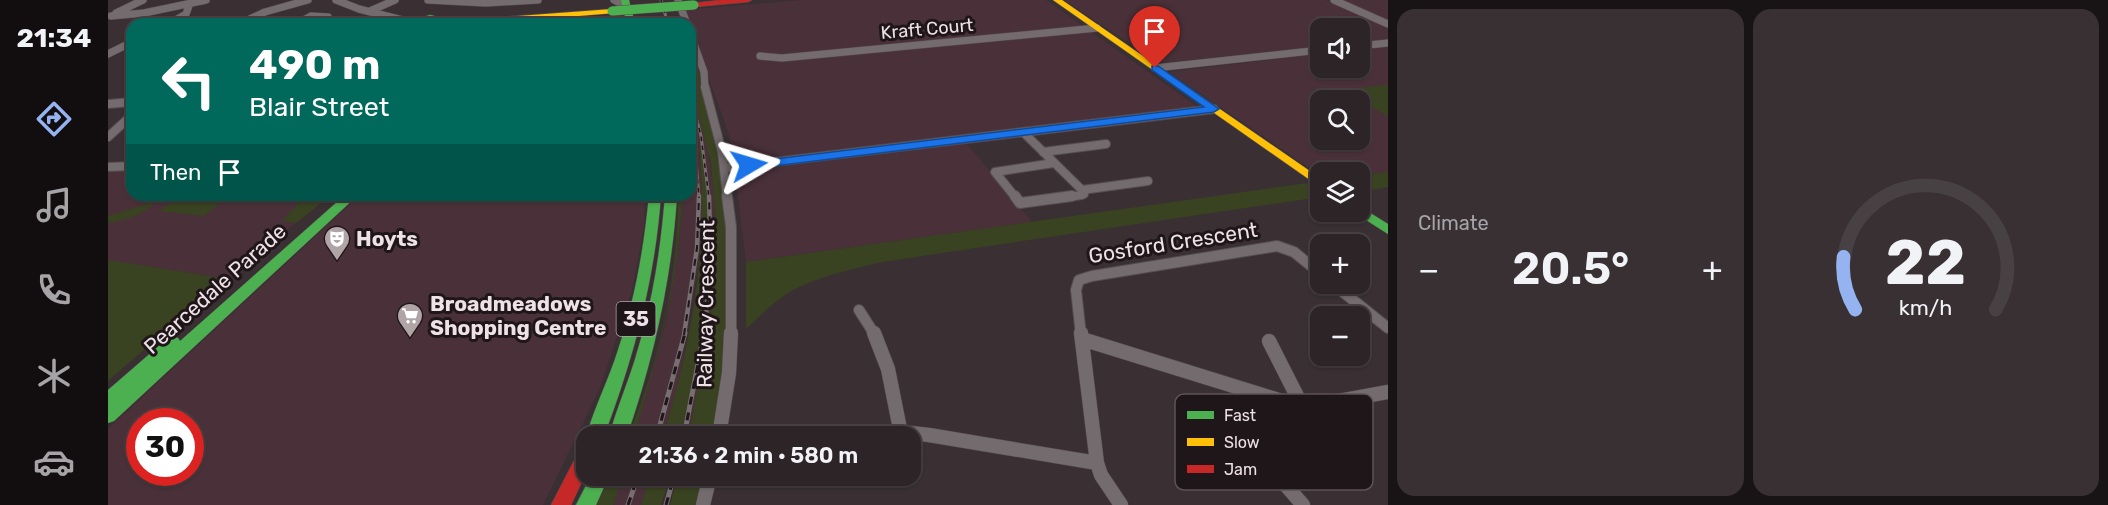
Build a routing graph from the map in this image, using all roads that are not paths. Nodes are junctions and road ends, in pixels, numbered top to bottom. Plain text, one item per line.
1 (143, 0) edge
2 (206, 0) edge
3 (308, 0) edge
4 (336, 0) edge
5 (396, 0) edge
6 (428, 0) edge
7 (538, 0) edge
8 (678, 0) edge
9 (748, 0) edge
10 (1057, 0) edge
11 (1334, 0) edge
12 (629, 2) edge
13 (190, 3) junction
14 (613, 6) edge
15 (369, 11) junction
16 (109, 16) edge
17 (330, 17) edge
18 (179, 18) edge
19 (252, 18) edge
20 (307, 18) edge
21 (402, 18) edge
22 (517, 18) edge
23 (630, 18) edge
24 (638, 18) edge
25 (685, 18) edge
26 (1388, 24) edge
27 (1097, 28) junction
28 (1388, 43) edge
29 (1379, 44) junction
30 (126, 45) edge
31 (1370, 45) edge
32 (1388, 48) edge
33 (696, 49) edge
34 (1310, 51) edge
35 (108, 54) edge
36 (760, 56) dead end
37 (1155, 68) junction
38 (126, 102) edge
39 (108, 104) edge
40 (1214, 109) junction
41 (126, 120) edge
42 (1023, 132) junction
43 (108, 137) edge
44 (1106, 144) dead end
45 (1043, 152) junction
46 (1054, 163) junction
47 (126, 166) edge
48 (108, 167) edge
49 (725, 168) junction
50 (1310, 176) edge
51 (1148, 181) dead end
52 (1082, 190) junction
53 (331, 201) edge
54 (345, 201) edge
55 (655, 201) edge
56 (671, 201) edge
57 (1370, 218) edge
58 (1388, 230) edge
59 (1310, 265) edge
60 (1346, 294) edge
61 (859, 310) dead end
62 (1388, 328) edge
63 (1082, 339) junction
64 (1269, 341) dead end
65 (1241, 390) junction
66 (1388, 392) edge
67 (1241, 394) edge
68 (1258, 394) edge
69 (1296, 394) edge
70 (1373, 395) edge
71 (108, 400) edge
72 (108, 416) edge
73 (599, 426) edge
74 (622, 426) edge
75 (721, 426) edge
76 (894, 426) edge
77 (921, 435) edge
78 (1097, 463) junction
79 (576, 475) edge
80 (595, 486) edge
81 (708, 486) edge
82 (1290, 490) edge
83 (561, 505) edge
84 (586, 505) edge
85 (703, 505) edge
86 (1120, 505) edge
87 (1303, 505) edge

1 - 16 street
2 - 13 street
3 - 19 street
4 - 15 street
5 - 15 street
6 - 7 street
8 - 25 street
9 - 14 street, bridge
10 - 27 street
11 - 26 street
12 - 14 street
12 - 23 street
12 - 24 street
13 - 16 street
13 - 18 street
14 - 22 street
15 - 21 street
17 - 20 street
27 - 36 street, Kraft Court
27 - 37 street
28 - 29 street
29 - 31 street
29 - 32 street
30 - 35 street
33 - 49 street, Railway Crescent
34 - 37 street
37 - 40 street
38 - 39 street
40 - 42 street
40 - 50 street
41 - 43 street
42 - 45 street
42 - 49 street
44 - 45 street
45 - 46 street
46 - 52 street
46 - 52 street
47 - 48 street
49 - 75 street, Railway Crescent
51 - 52 street
53 - 71 street, Pearcedale Parade
54 - 72 street, Pearcedale Parade
55 - 73 street, 35
56 - 74 street, 35
57 - 58 street
59 - 63 street, Gosford Crescent
60 - 62 street
61 - 76 street
63 - 65 street
63 - 78 street, Gosford Crescent
64 - 69 street
65 - 67 street
65 - 68 street
66 - 70 street
77 - 78 street
78 - 86 street, Gosford Crescent
79 - 83 street
80 - 84 street
81 - 85 street
82 - 87 street

